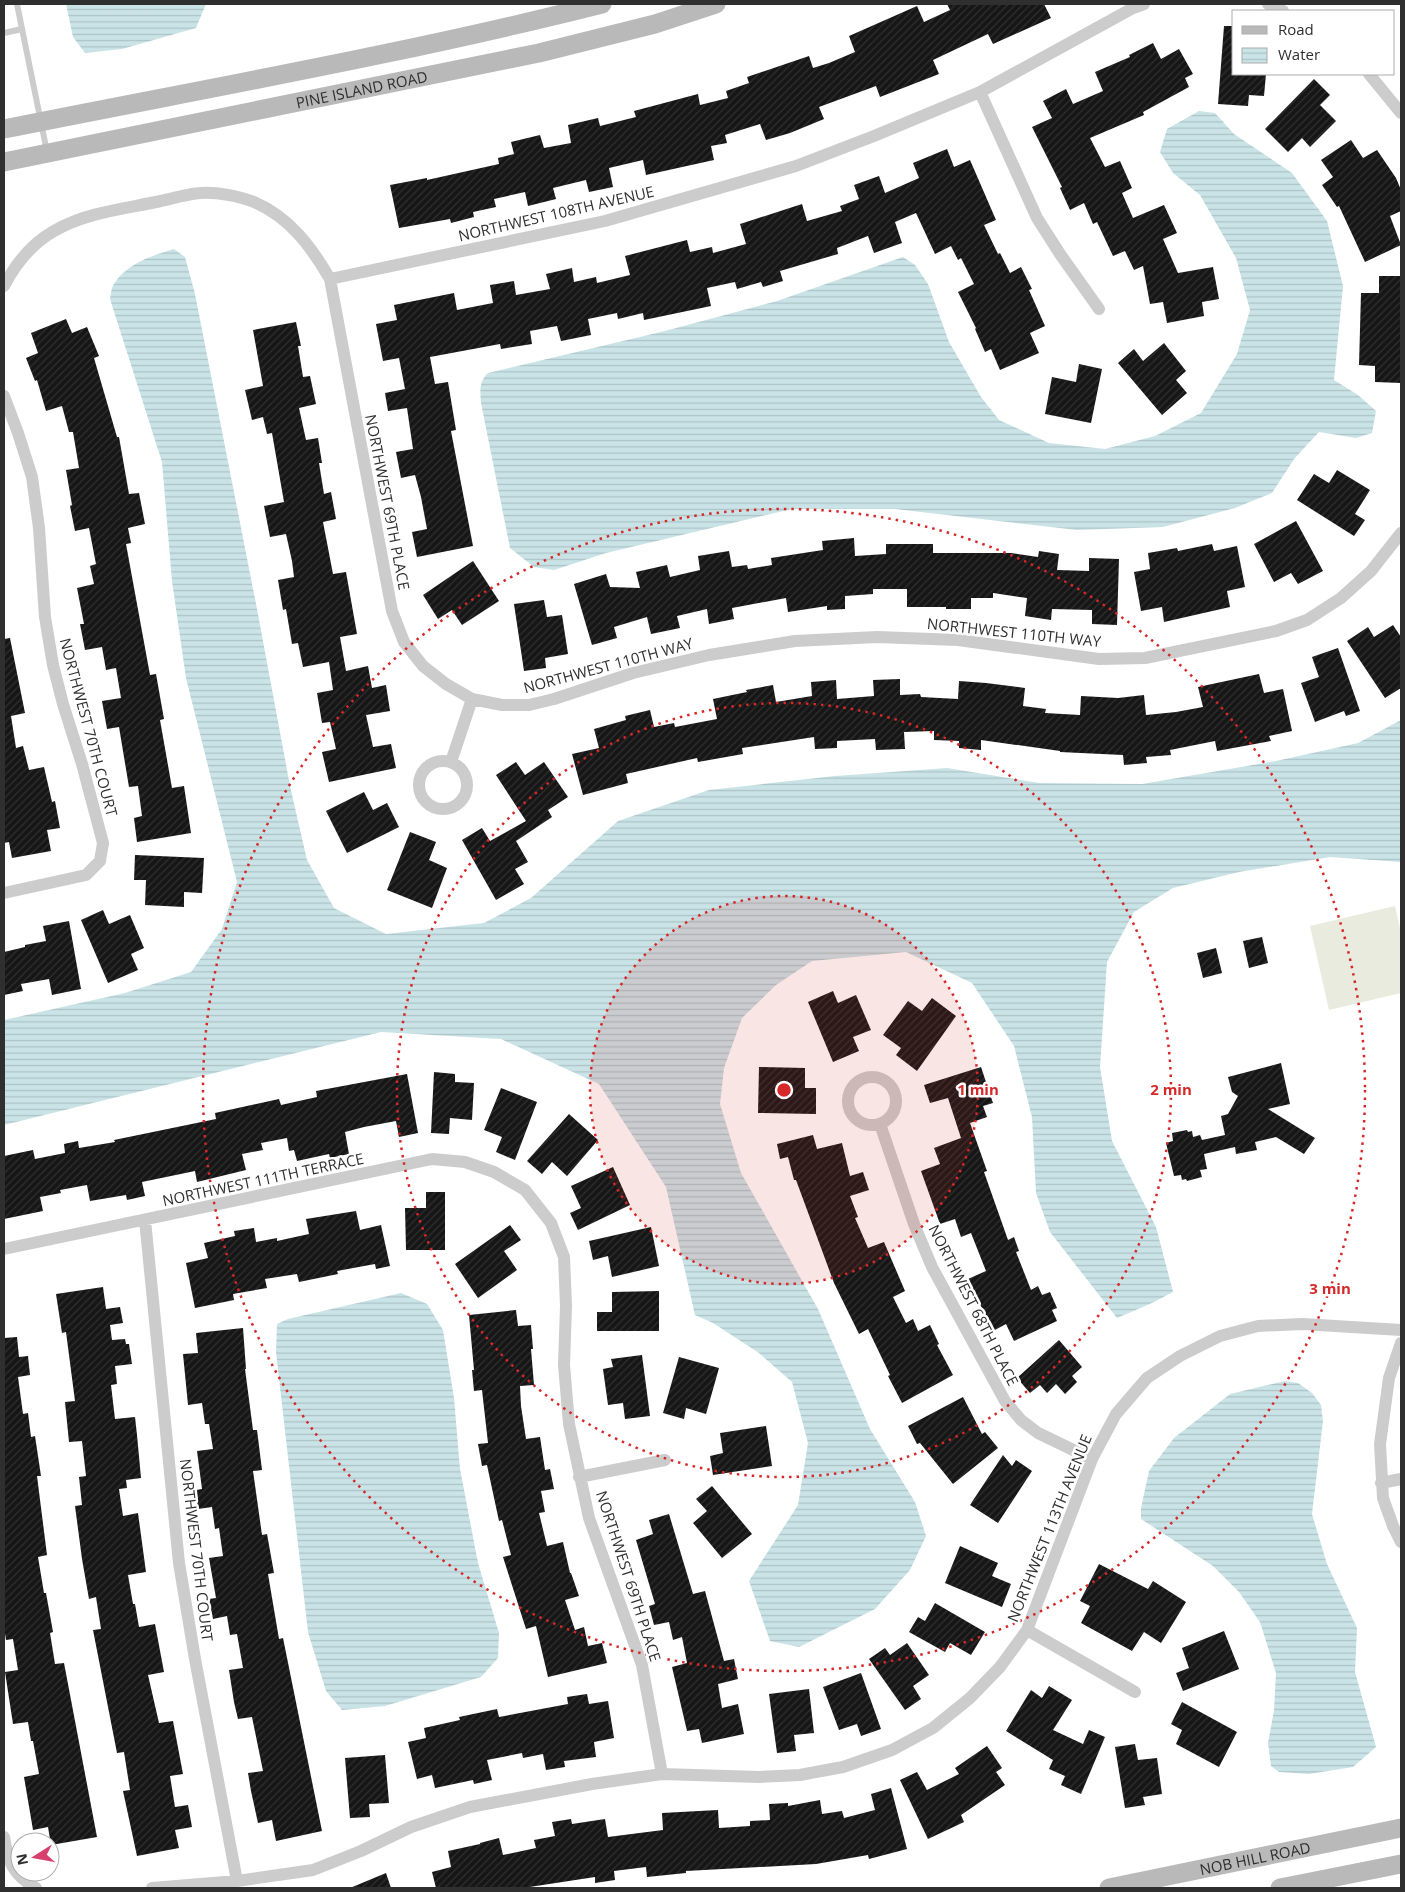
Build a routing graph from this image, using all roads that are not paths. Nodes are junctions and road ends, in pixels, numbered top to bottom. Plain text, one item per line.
1 (17, 4) edge
2 (602, 4) edge
3 (716, 4) edge
4 (1144, 4) edge
5 (1268, 4) edge
6 (1281, 10) edge
7 (22, 29) junction
8 (4, 33) edge
9 (1370, 75) edge
10 (980, 92) junction
11 (1401, 113) edge
12 (41, 121) junction
13 (4, 129) edge
14 (48, 153) junction
15 (4, 162) edge
16 (330, 279) junction
17 (4, 286) edge
18 (1100, 309) dead end
19 (4, 396) edge
20 (1401, 533) edge
21 (472, 699) junction
22 (451, 762) dead end
23 (4, 893) edge
24 (880, 1124) dead end
25 (525, 1190) joint
26 (145, 1220) junction
27 (4, 1249) edge
28 (1401, 1330) edge
29 (1401, 1343) edge
30 (1092, 1459) junction
31 (666, 1460) dead end
32 (580, 1476) junction
33 (1401, 1479) edge
34 (1381, 1483) junction
35 (1401, 1542) edge
36 (1027, 1630) junction
37 (1135, 1692) dead end
38 (662, 1774) junction
39 (1401, 1828) edge
40 (4, 1837) edge
41 (1401, 1864) edge
42 (236, 1881) junction
43 (36, 1888) edge
44 (152, 1888) edge
45 (1109, 1888) edge
46 (1280, 1888) edge

1 - 7 lane
2 - 12 main road, PINE ISLAND ROAD
3 - 14 main road, PINE ISLAND ROAD
4 - 10 street, NORTHWEST 108TH AVENUE
5 - 6 street
7 - 8 lane
7 - 12 lane
9 - 11 street
10 - 16 street, NORTHWEST 108TH AVENUE
10 - 18 street
12 - 13 main road, PINE ISLAND ROAD
12 - 14 lane
14 - 15 main road, PINE ISLAND ROAD
16 - 17 street
16 - 21 street, NORTHWEST 69TH PLACE
19 - 23 street, NORTHWEST 70TH COURT
20 - 21 street, NORTHWEST 110TH WAY
21 - 22 street
24 - 30 street, NORTHWEST 68TH PLACE
25 - 26 street, NORTHWEST 111TH TERRACE
25 - 32 street, NORTHWEST 69TH PLACE
26 - 27 street, NORTHWEST 111TH TERRACE
26 - 42 street, NORTHWEST 70TH COURT
28 - 30 street, NORTHWEST 113TH AVENUE
29 - 34 street
30 - 36 street, NORTHWEST 113TH AVENUE
31 - 32 street
32 - 38 street, NORTHWEST 69TH PLACE
33 - 34 street
34 - 35 street
36 - 37 street
36 - 38 street, NORTHWEST 113TH AVENUE
38 - 42 street, NORTHWEST 113TH AVENUE
39 - 45 main road, NOB HILL ROAD
40 - 43 street
41 - 46 main road
42 - 44 street, NORTHWEST 113TH AVENUE

